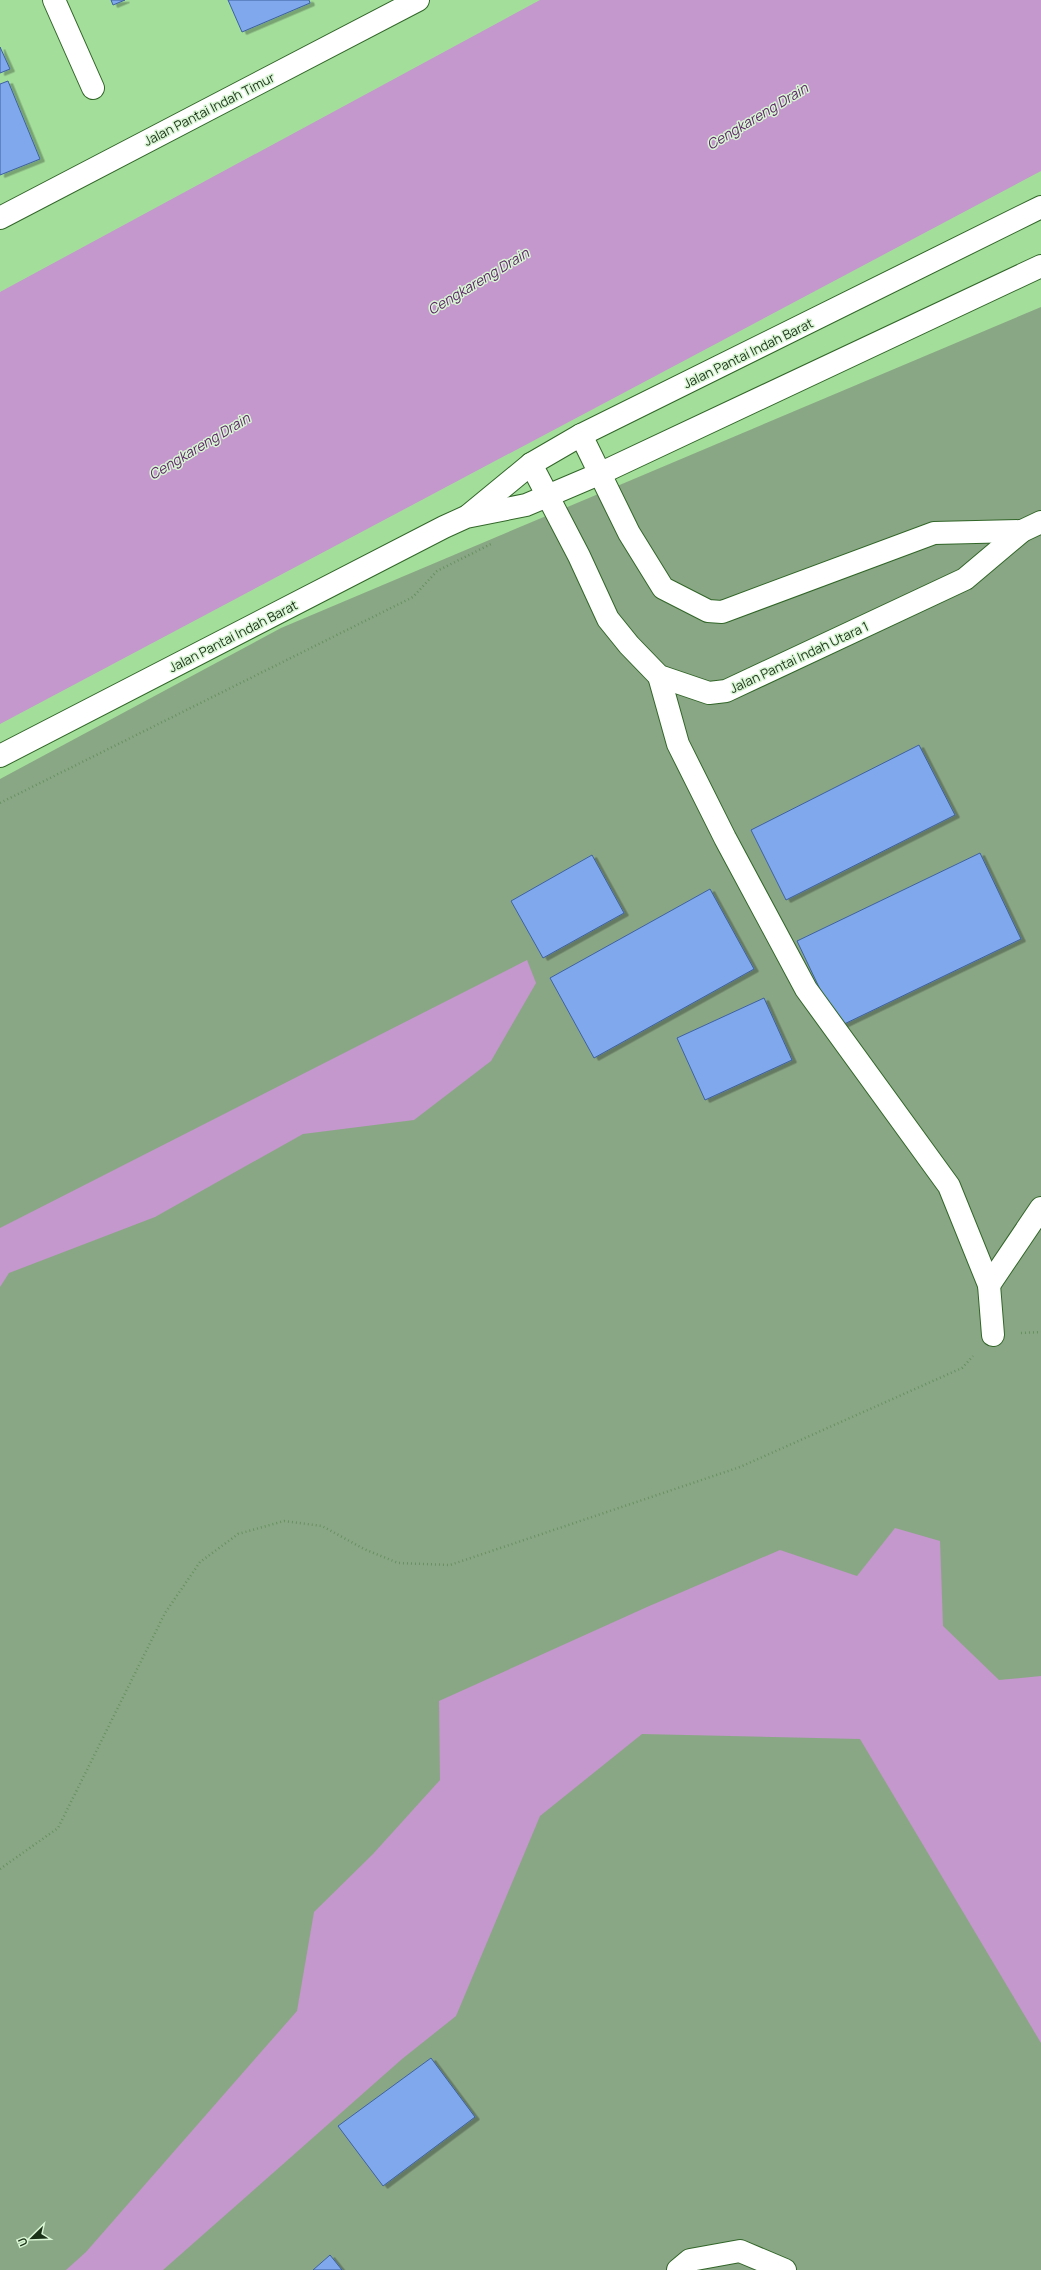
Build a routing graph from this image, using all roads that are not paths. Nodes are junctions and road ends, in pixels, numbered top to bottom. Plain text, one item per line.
1 (54, 0) edge
2 (418, 0) edge
3 (93, 88) dead end
4 (1041, 207) edge
5 (0, 218) edge
6 (1041, 266) edge
7 (581, 434) junction
8 (531, 464) junction
9 (599, 474) junction
10 (547, 497) junction
11 (466, 517) junction
12 (1041, 522) edge
13 (1022, 531) junction
14 (659, 676) junction
15 (0, 756) edge
16 (1041, 1208) edge
17 (989, 1285) junction
18 (993, 1335) road end
19 (678, 2270) edge
20 (785, 2270) edge

1 - 3 street
2 - 5 street, Jalan Pantai Indah Timur
4 - 7 street, Jalan Pantai Indah Barat
6 - 9 street, Jalan Pantai Indah Barat
7 - 8 street, Jalan Pantai Indah Barat
7 - 9 street, Jalan Pantai Indah Utara 1
8 - 10 street, Jalan Pantai Indah Utara 1
8 - 11 street, Jalan Pantai Indah Barat
9 - 10 street, Jalan Pantai Indah Barat
9 - 13 street, Jalan Pantai Indah Utara 1
10 - 11 street, Jalan Pantai Indah Barat
10 - 14 street, Jalan Pantai Indah Utara 1
11 - 15 street, Jalan Pantai Indah Barat
12 - 13 street, Jalan Pantai Indah Utara 1
13 - 14 street, Jalan Pantai Indah Utara 1
14 - 17 street
16 - 17 street
17 - 18 street
19 - 20 street

